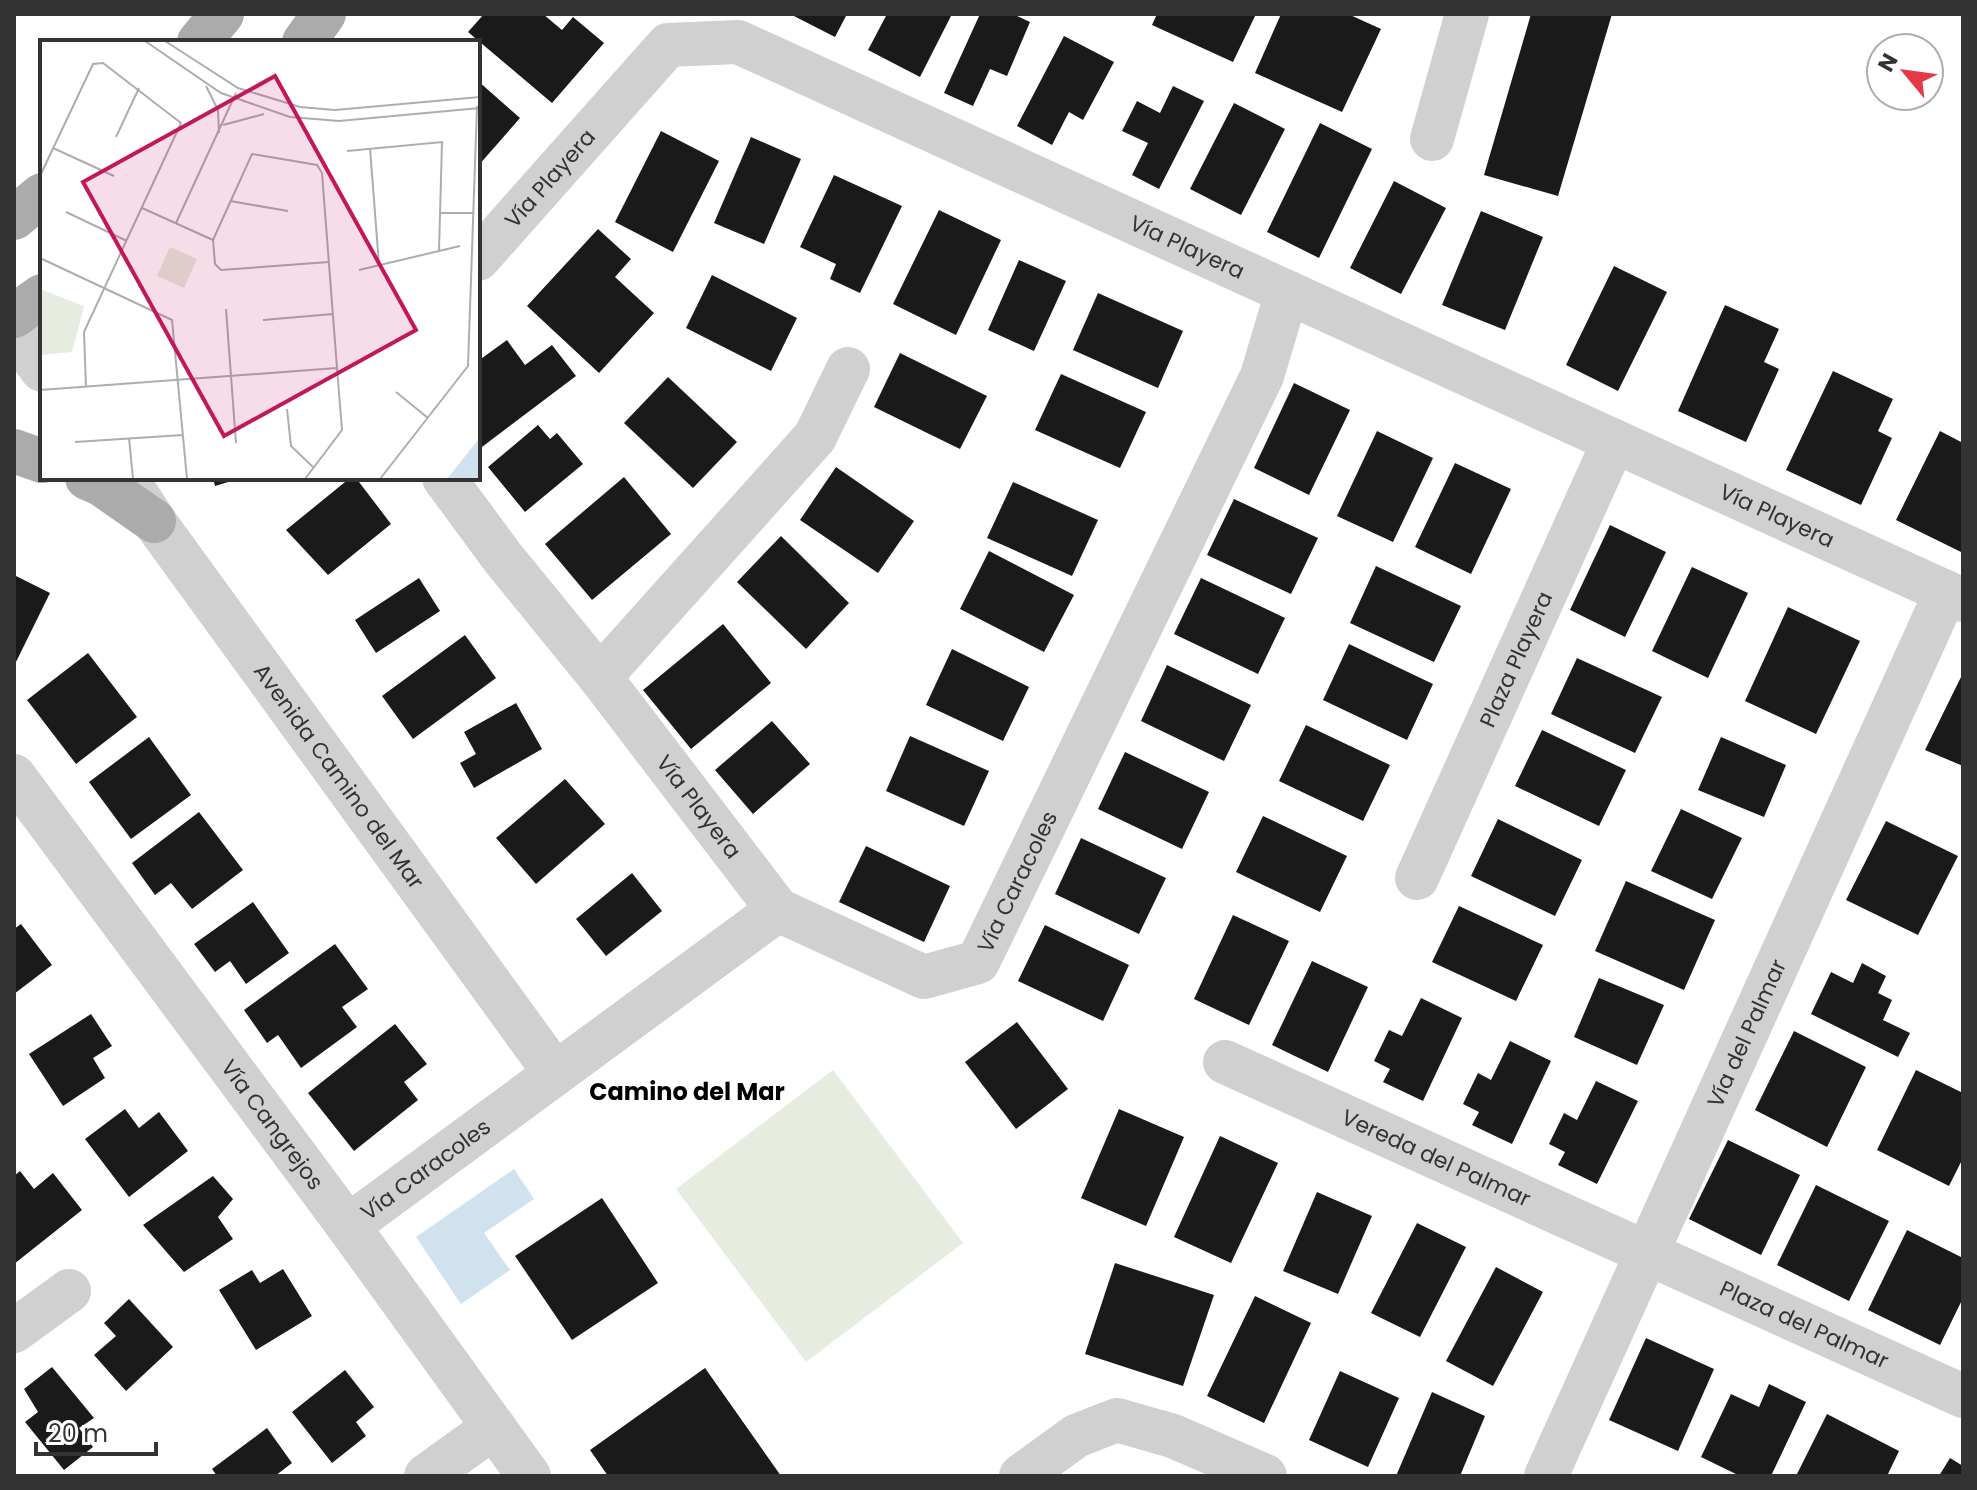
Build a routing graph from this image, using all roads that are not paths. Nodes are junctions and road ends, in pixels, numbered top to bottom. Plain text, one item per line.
1 (222, 14) edge
2 (324, 14) edge
3 (1467, 14) edge
4 (201, 40) edge
5 (305, 40) edge
6 (1432, 139) dead end
7 (40, 197) edge
8 (14, 218) edge
9 (480, 257) edge
10 (1287, 292) junction
11 (40, 297) edge
12 (14, 316) edge
13 (14, 332) edge
14 (40, 367) edge
15 (848, 369) dead end
16 (1614, 441) junction
17 (14, 451) edge
18 (40, 460) edge
19 (92, 480) edge
20 (127, 480) edge
21 (445, 480) edge
22 (154, 521) junction
23 (1954, 596) edge
24 (600, 677) junction
25 (14, 776) edge
26 (1417, 878) dead end
27 (778, 910) junction
28 (1225, 1062) dead end
29 (555, 1073) junction
30 (348, 1226) junction
31 (1647, 1252) junction
32 (69, 1291) dead end
33 (14, 1331) edge
34 (1963, 1396) edge
35 (494, 1427) junction
36 (426, 1476) edge
37 (529, 1476) edge
38 (1021, 1476) edge
39 (1265, 1476) edge
40 (1546, 1476) edge

1 - 4 main road
2 - 5 main road
3 - 6 street
7 - 8 main road
9 - 10 street, Vía Playera
10 - 16 street, Vía Playera
10 - 27 street, Vía Caracoles
11 - 12 main road
13 - 14 street
15 - 24 street
16 - 23 street, Vía Playera
16 - 26 street, Plaza Playera
17 - 18 main road
19 - 22 main road
20 - 22 street, Avenida Camino del Mar
21 - 24 street, Vía Playera
22 - 29 street, Avenida Camino del Mar
23 - 31 street, Vía del Palmar
24 - 27 street, Vía Playera
25 - 30 street, Vía Cangrejos
27 - 29 street, Vía Caracoles
28 - 31 street, Vereda del Palmar
29 - 30 street, Vía Caracoles
30 - 35 street, Vía Cangrejos
31 - 34 street, Plaza del Palmar
31 - 40 street, Vía del Palmar
32 - 33 street
35 - 36 street
35 - 37 street, Vía Cangrejos
38 - 39 street

